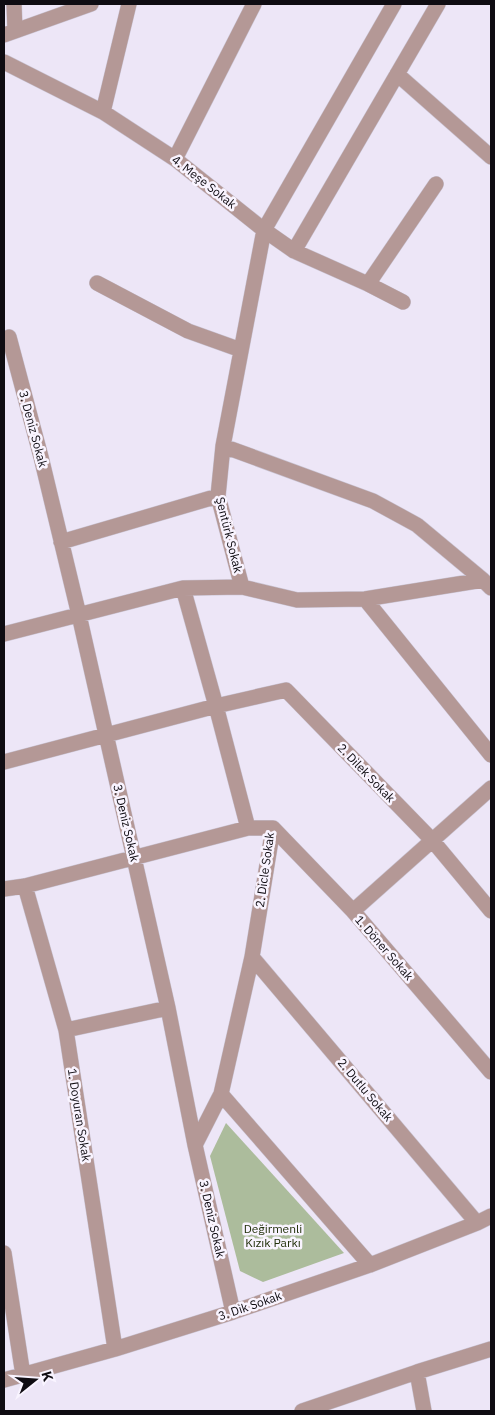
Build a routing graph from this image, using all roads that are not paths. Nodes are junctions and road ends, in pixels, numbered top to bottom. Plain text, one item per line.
1 (14, 4) edge
2 (91, 4) edge
3 (129, 4) edge
4 (254, 4) edge
5 (394, 4) edge
6 (438, 4) edge
7 (9, 33) edge
8 (4, 62) edge
9 (397, 74) junction
10 (103, 112) junction
11 (175, 158) junction
12 (491, 158) edge
13 (436, 184) dead end
14 (264, 230) junction
15 (294, 251) junction
16 (97, 283) dead end
17 (368, 284) junction
18 (403, 302) dead end
19 (9, 336) dead end
20 (241, 350) junction
21 (223, 446) junction
22 (218, 496) junction
23 (61, 542) junction
24 (487, 584) edge
25 (242, 587) junction
26 (183, 588) junction
27 (365, 600) junction
28 (79, 615) junction
29 (4, 634) edge
30 (216, 706) junction
31 (106, 735) junction
32 (491, 755) edge
33 (4, 762) edge
34 (491, 788) edge
35 (248, 828) junction
36 (273, 828) junction
37 (432, 840) junction
38 (134, 857) junction
39 (25, 886) junction
40 (4, 889) edge
41 (491, 911) edge
42 (353, 912) junction
43 (252, 957) junction
44 (168, 1008) junction
45 (66, 1030) junction
46 (491, 1072) edge
47 (221, 1094) junction
48 (195, 1145) junction
49 (491, 1216) edge
50 (477, 1223) junction
51 (4, 1253) edge
52 (370, 1265) junction
53 (233, 1312) junction
54 (115, 1349) junction
55 (491, 1349) edge
56 (417, 1372) junction
57 (23, 1375) junction
58 (4, 1380) edge
59 (304, 1411) edge
60 (424, 1411) edge

1 - 7 street
2 - 7 street
3 - 10 street
4 - 11 street
5 - 14 street, Şentürk Sokak
6 - 9 street
8 - 10 street, 4. Meşe Sokak
9 - 12 street
9 - 15 street
10 - 11 street, 4. Meşe Sokak
11 - 14 street, 4. Meşe Sokak
13 - 17 street
14 - 15 street, 4. Meşe Sokak
14 - 20 street, Şentürk Sokak
15 - 17 street, 4. Meşe Sokak
16 - 20 street
17 - 18 street, 4. Meşe Sokak
19 - 23 street, 3. Deniz Sokak
20 - 21 street, Şentürk Sokak
21 - 22 street, Şentürk Sokak
21 - 24 street
22 - 23 street
22 - 25 street, Şentürk Sokak
23 - 28 street, 3. Deniz Sokak
24 - 27 street, Şentürk Sokak
25 - 26 street
25 - 27 street, Şentürk Sokak
26 - 28 street
26 - 30 street, 2. Dicle Sokak
27 - 32 street
28 - 29 street
28 - 31 street, 3. Deniz Sokak
30 - 31 street
30 - 35 street, 2. Dicle Sokak
30 - 37 street, 2. Dilek Sokak
31 - 33 street
31 - 38 street, 3. Deniz Sokak
34 - 37 street
35 - 36 street, 2. Dicle Sokak
35 - 38 street
36 - 42 street, 1. Döner Sokak
36 - 43 street, 2. Dicle Sokak
37 - 41 street, 2. Dilek Sokak
37 - 42 street
38 - 39 street
38 - 44 street, 3. Deniz Sokak
39 - 40 street
39 - 45 street, 1. Doyuran Sokak
42 - 46 street, 1. Döner Sokak
43 - 47 street, 2. Dicle Sokak
43 - 50 street, 2. Dutlu Sokak
44 - 45 street
44 - 48 street, 3. Deniz Sokak
45 - 54 street, 1. Doyuran Sokak
47 - 48 street, 2. Dicle Sokak
47 - 52 street
48 - 53 street, 3. Deniz Sokak
49 - 50 street, 3. Dik Sokak
50 - 52 street, 3. Dik Sokak
51 - 57 street
52 - 53 street, 3. Dik Sokak
53 - 54 street, 3. Dik Sokak
54 - 57 street, 3. Dik Sokak
55 - 56 street
56 - 59 street
56 - 60 street
57 - 58 street, 3. Dik Sokak

